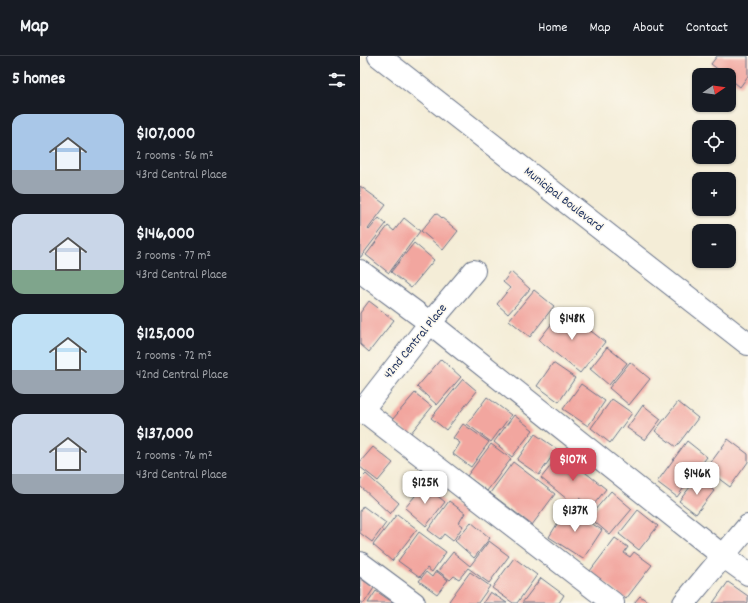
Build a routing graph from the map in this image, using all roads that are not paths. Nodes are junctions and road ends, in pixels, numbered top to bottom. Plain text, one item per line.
1 (379, 56) edge
2 (474, 271) dead end
3 (360, 272) edge
4 (430, 323) junction
5 (748, 344) edge
6 (361, 410) edge
7 (748, 526) edge
8 (723, 556) junction
9 (360, 562) edge
10 (748, 574) edge
11 (414, 603) edge
12 (613, 603) edge
13 (684, 603) edge

1 - 5 street, Municipal Boulevard
2 - 4 street, 42nd Central Place
3 - 4 street
4 - 6 street, 42nd Central Place
4 - 8 street
6 - 12 street
7 - 8 street
8 - 10 street
8 - 13 street
9 - 11 street

